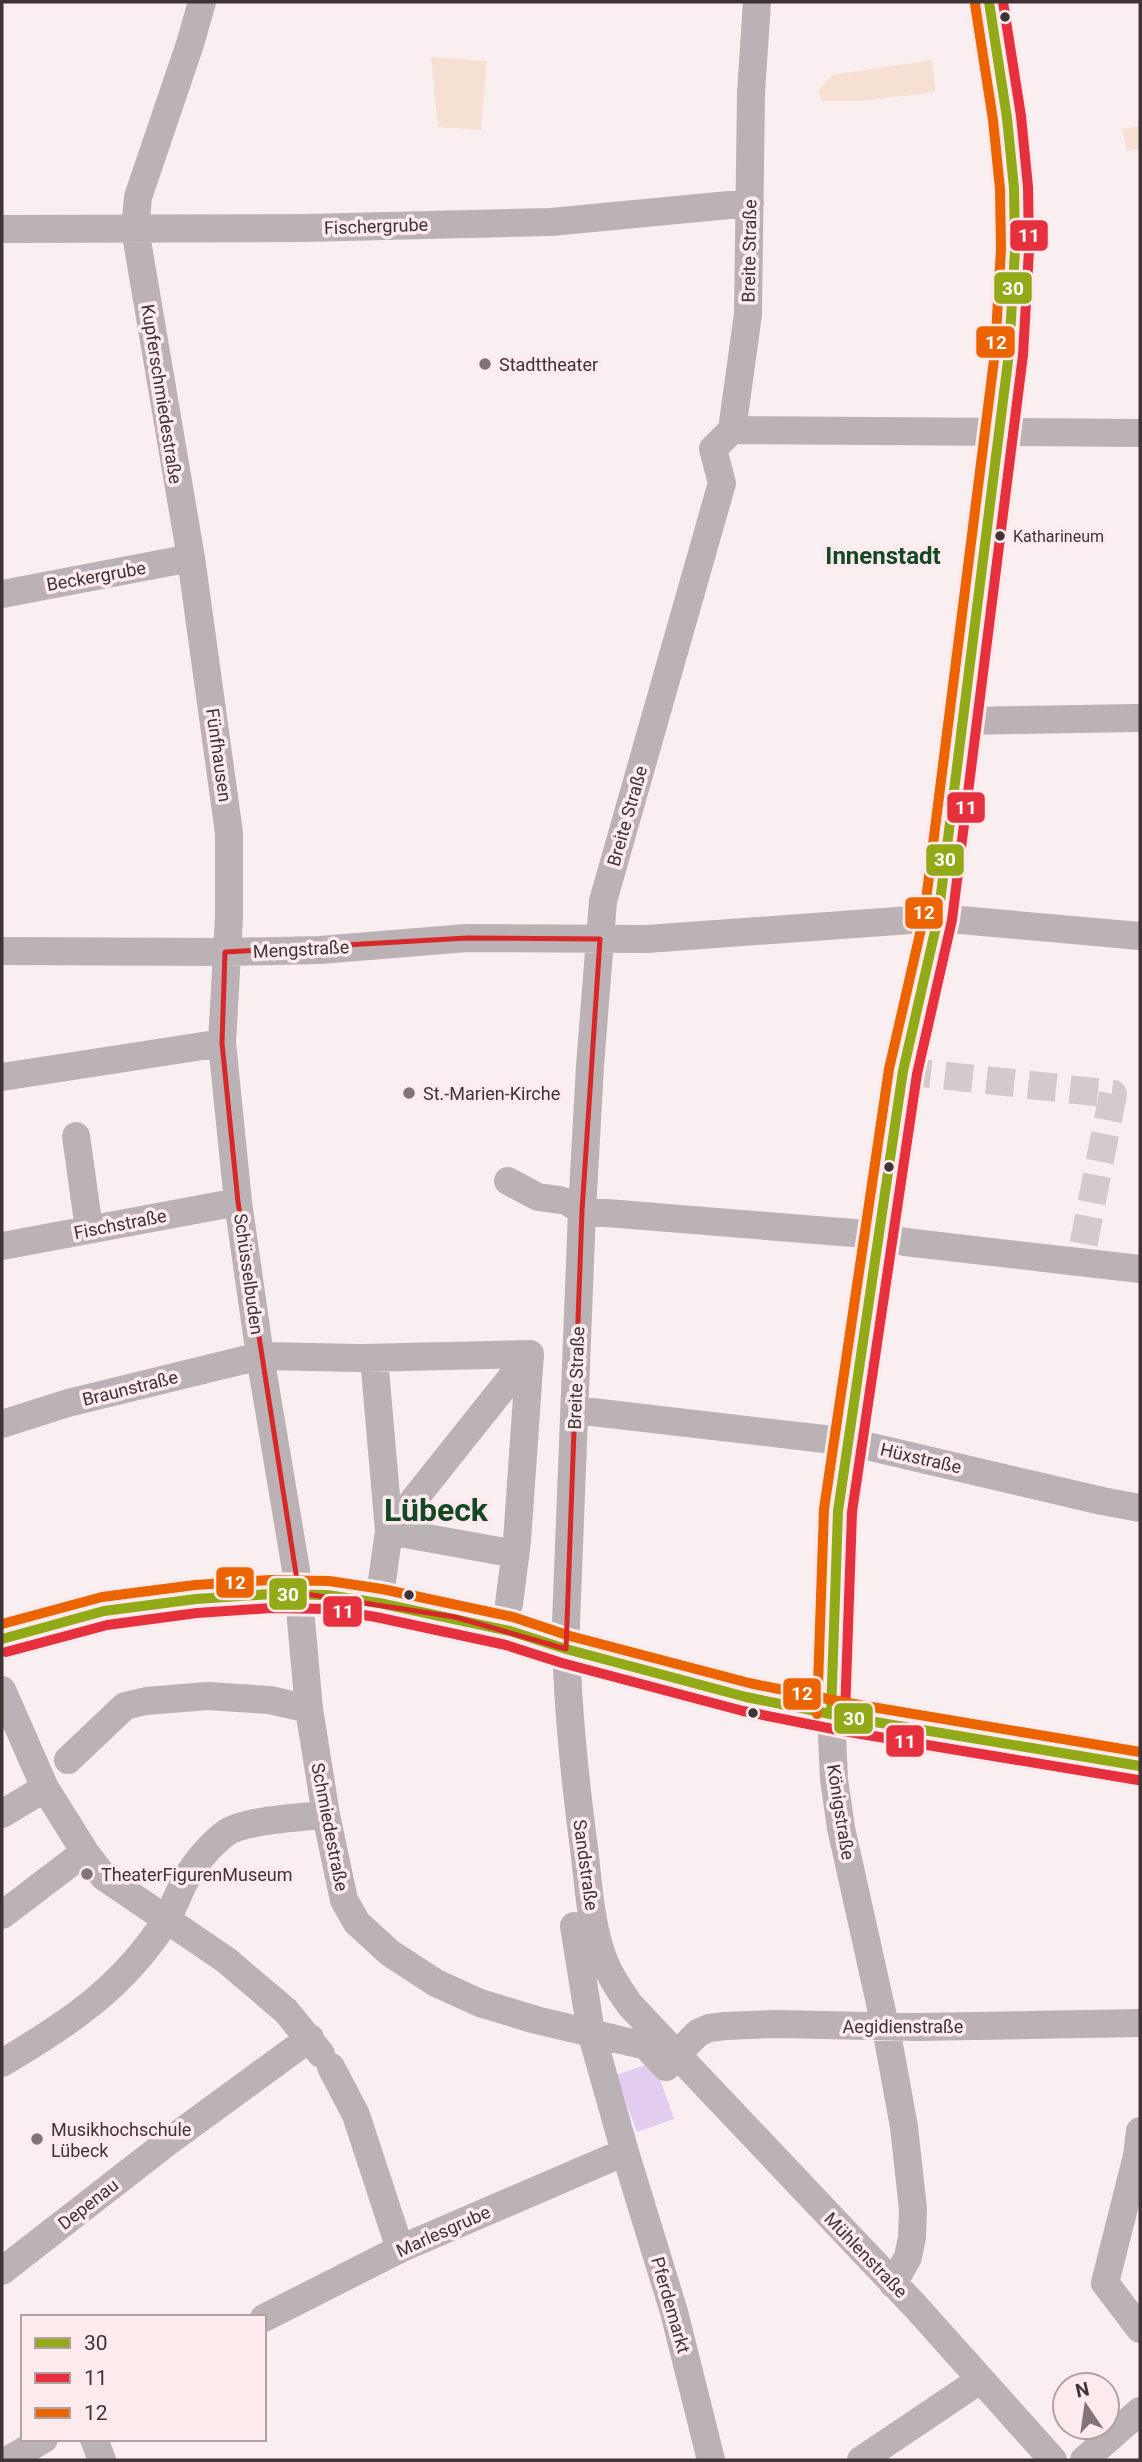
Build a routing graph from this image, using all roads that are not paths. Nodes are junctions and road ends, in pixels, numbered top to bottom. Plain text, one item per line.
1 (202, 2) edge
2 (757, 2) edge
3 (989, 2) edge
4 (750, 203) junction
5 (2, 229) edge
6 (135, 229) junction
7 (1000, 432) junction
8 (1140, 433) edge
9 (723, 440) junction
10 (191, 558) junction
11 (2, 594) edge
12 (1140, 718) edge
13 (963, 721) junction
14 (939, 918) junction
15 (1140, 936) edge
16 (600, 939) junction
17 (2, 951) edge
18 (225, 953) junction
19 (222, 1043) junction
20 (2, 1077) edge
21 (76, 1136) dead end
22 (508, 1181) dead end
23 (238, 1202) junction
24 (569, 1204) junction
25 (89, 1230) junction
26 (878, 1236) junction
27 (2, 1246) edge
28 (1140, 1269) edge
29 (530, 1354) junction
30 (260, 1356) junction
31 (367, 1358) junction
32 (575, 1410) junction
33 (2, 1424) edge
34 (850, 1441) junction
35 (1140, 1508) edge
36 (389, 1531) junction
37 (515, 1554) junction
38 (382, 1581) dead end
39 (299, 1593) junction
40 (509, 1604) dead end
41 (2, 1639) edge
42 (566, 1649) junction
43 (2, 1690) edge
44 (309, 1709) junction
45 (831, 1714) junction
46 (68, 1760) dead end
47 (1140, 1766) edge
48 (46, 1788) junction
49 (2, 1814) edge
50 (326, 1815) junction
51 (85, 1853) junction
52 (2, 1916) edge
53 (167, 1920) junction
54 (575, 1926) dead end
55 (1140, 2023) edge
56 (885, 2026) junction
57 (591, 2032) junction
58 (321, 2053) junction
59 (676, 2055) junction
60 (2, 2063) edge
61 (707, 2101) junction
62 (1140, 2131) edge
63 (625, 2152) junction
64 (400, 2249) junction
65 (2, 2271) edge
66 (893, 2284) junction
67 (266, 2317) edge
68 (1140, 2329) edge
69 (980, 2380) junction
70 (1140, 2411) edge
71 (41, 2441) edge
72 (95, 2441) edge
73 (8, 2460) edge
74 (102, 2460) edge
75 (711, 2460) edge
76 (861, 2460) edge
77 (1053, 2460) edge
78 (1084, 2460) edge

1 - 6 street, Kupferschmiedestraße
2 - 4 street, Breite Straße
3 - 7 street, Königstraße
4 - 6 street, Fischergrube
4 - 9 street, Breite Straße
5 - 6 street, Fischergrube
6 - 10 street, Kupferschmiedestraße
7 - 8 street
7 - 9 street
7 - 13 street, Königstraße
9 - 16 street, Breite Straße
10 - 11 street, Beckergrube
10 - 18 street, Fünfhausen
12 - 13 street
13 - 14 street, Königstraße
14 - 15 street, Mengstraße
14 - 16 street, Mengstraße
14 - 26 street, Königstraße
16 - 18 street, Mengstraße
16 - 24 street, Breite Straße
17 - 18 street, Mengstraße
18 - 19 street, Schüsselbuden
19 - 20 street
19 - 23 street, Schüsselbuden
21 - 25 street
22 - 24 street
23 - 25 street, Fischstraße
23 - 30 street, Schüsselbuden
24 - 26 street
24 - 32 street, Breite Straße
25 - 27 street, Fischstraße
26 - 28 street
26 - 34 street, Königstraße
29 - 31 street, Braunstraße
29 - 36 street
29 - 37 street
30 - 31 street, Braunstraße
30 - 33 street, Braunstraße
30 - 39 street, Schüsselbuden
31 - 36 street
32 - 34 street, Hüxstraße
32 - 42 street, Breite Straße
34 - 35 street, Hüxstraße
34 - 45 street, Königstraße
36 - 37 street
36 - 38 street
37 - 40 street
39 - 41 street
39 - 42 street
39 - 44 street, Schmiedestraße
42 - 45 street
42 - 59 street, Sandstraße
43 - 48 street
44 - 46 street
44 - 50 street, Schmiedestraße
45 - 47 street
45 - 56 street, Königstraße
48 - 49 street
48 - 51 street
50 - 53 street
50 - 57 street, Schmiedestraße
51 - 52 street
51 - 53 street
53 - 58 street
53 - 60 street
54 - 57 street, Pferdemarkt
55 - 56 street, Aegidienstraße
56 - 59 street, Aegidienstraße
56 - 66 street, Königstraße
57 - 61 street, Schmiedestraße
57 - 63 street, Pferdemarkt
58 - 64 street
58 - 65 street, Depenau
59 - 61 street, Mühlenstraße
61 - 66 street, Mühlenstraße
62 - 68 street
63 - 64 street, Marlesgrube
63 - 75 street, Pferdemarkt
64 - 67 street, Marlesgrube
66 - 69 street, Mühlenstraße
69 - 76 street
69 - 77 street, Mühlenstraße
70 - 78 street
71 - 73 street
72 - 74 street

